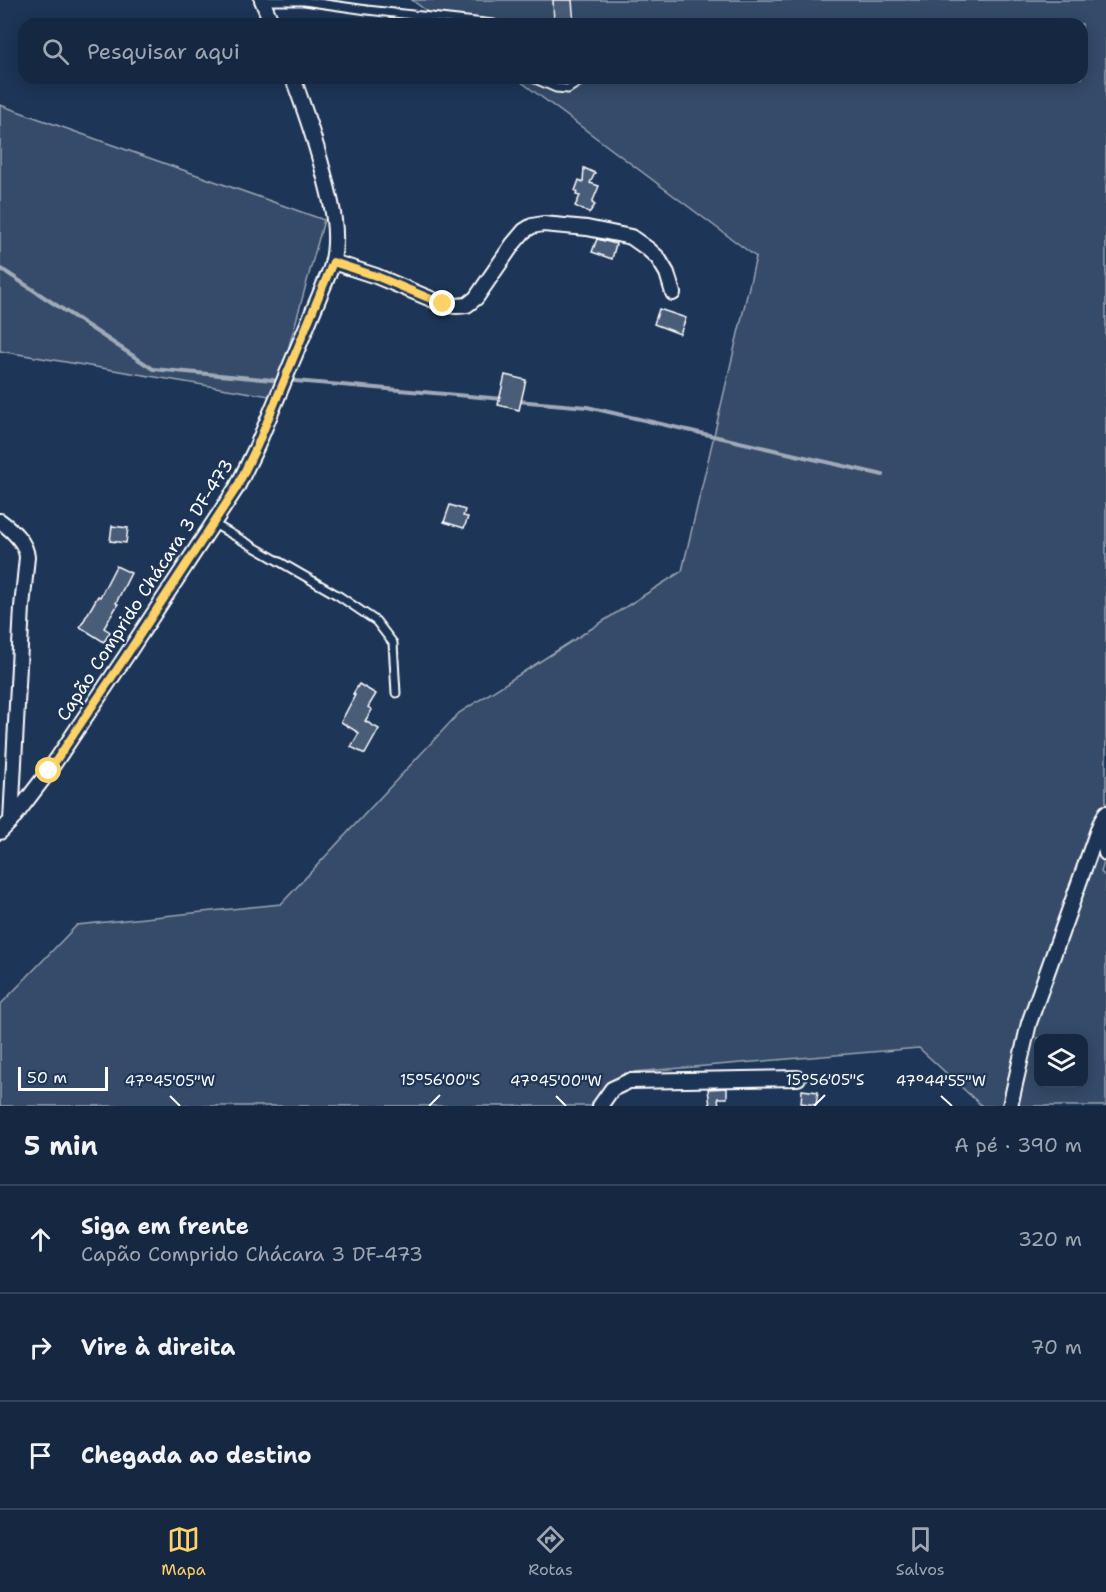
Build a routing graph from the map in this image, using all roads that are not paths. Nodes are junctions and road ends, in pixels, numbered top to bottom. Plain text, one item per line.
1 (262, 1) edge
2 (269, 18) edge
3 (440, 18) edge
4 (295, 84) edge
5 (547, 84) edge
6 (576, 84) edge
7 (333, 262) junction
8 (673, 293) dead end
9 (0, 521) edge
10 (214, 524) junction
11 (396, 693) dead end
12 (1103, 818) edge
13 (11, 821) junction
14 (0, 832) edge
15 (1106, 853) edge
16 (798, 1078) dead end
17 (600, 1106) edge
18 (1010, 1106) edge

1 - 2 street
1 - 3 lane
4 - 7 street, Capão Comprido Chácara 3 DF-473
5 - 6 lane
7 - 8 street
7 - 10 street, Capão Comprido Chácara 3 DF-473
9 - 13 street
10 - 11 lane
10 - 13 street, Capão Comprido Chácara 3 DF-473
12 - 15 street
12 - 18 street
13 - 14 street, Capão Comprido Chácara 3 DF-473
16 - 17 street

